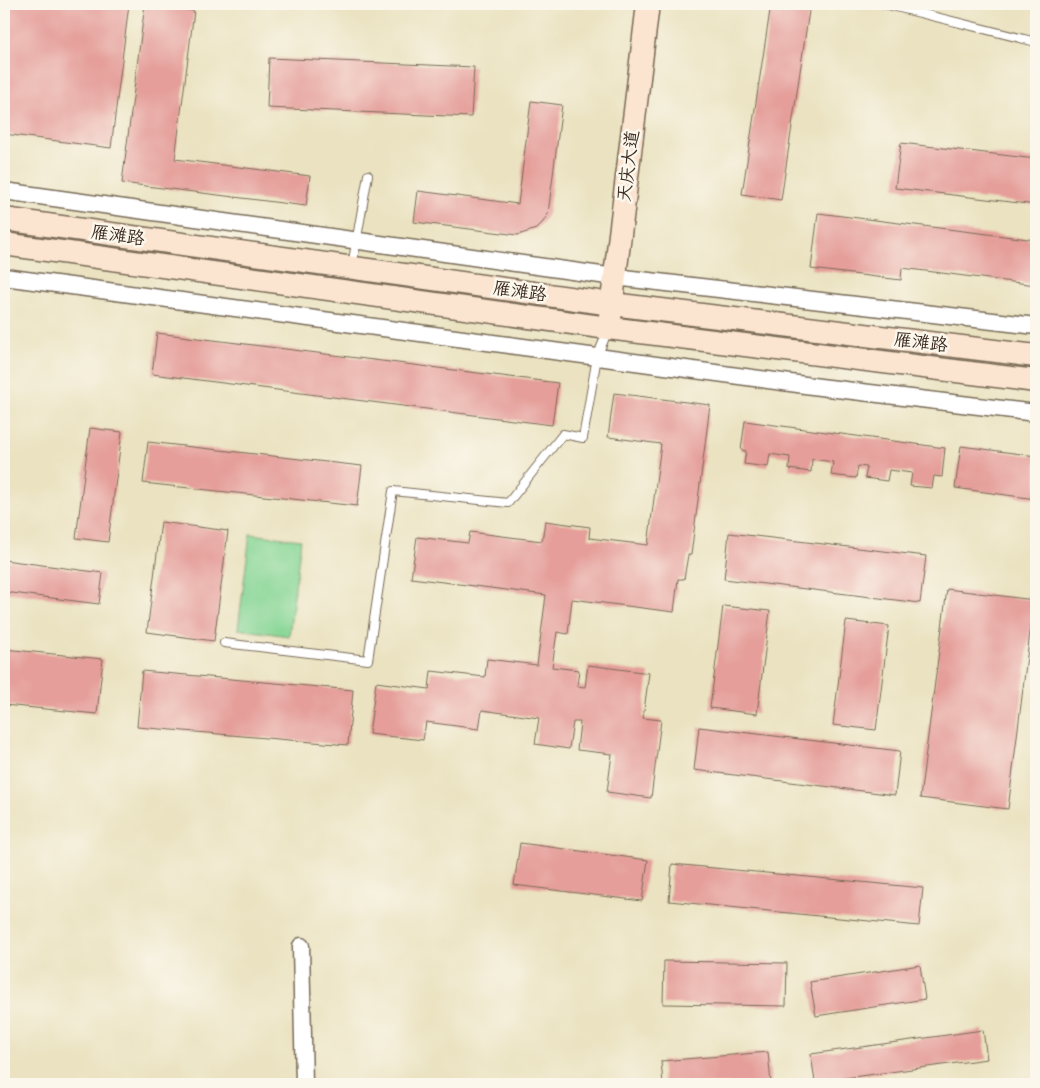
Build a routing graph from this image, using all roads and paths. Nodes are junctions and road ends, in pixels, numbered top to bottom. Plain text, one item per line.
1 (648, 4) edge
2 (884, 4) edge
3 (1036, 42) edge
4 (368, 175) dead end
5 (4, 191) edge
6 (4, 219) edge
7 (356, 241) junction
8 (4, 244) edge
9 (352, 268) junction
10 (4, 277) edge
11 (615, 277) junction
12 (612, 304) junction
13 (1036, 326) edge
14 (608, 328) junction
15 (1036, 356) edge
16 (597, 357) junction
17 (1036, 381) edge
18 (1036, 413) edge
19 (224, 643) dead end
20 (301, 946) dead end
21 (304, 1084) edge

1 - 11 main road, 天庆大道
2 - 3 lane
4 - 7 lane
5 - 7 street, 雁滩路
6 - 9 main road, 雁滩路
7 - 9 lane
7 - 11 street, 雁滩路
8 - 14 main road, 雁滩路
9 - 12 main road, 雁滩路
10 - 16 street
11 - 12 main road, 天庆大道
11 - 13 street, 雁滩路
12 - 14 main road, 天庆大道
12 - 15 main road, 雁滩路
14 - 16 lane
14 - 17 main road, 雁滩路
16 - 18 street
16 - 19 lane
20 - 21 street

